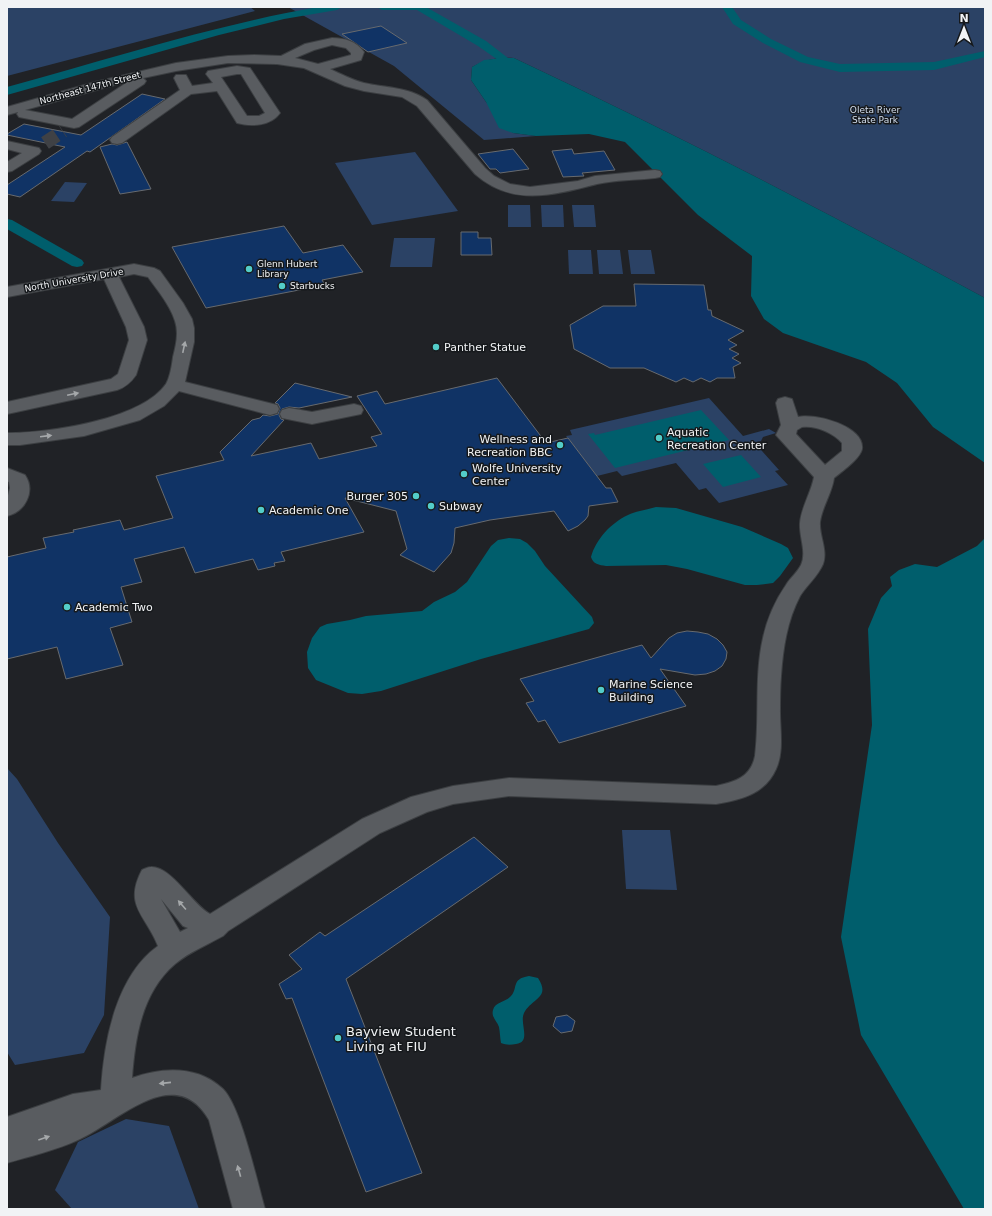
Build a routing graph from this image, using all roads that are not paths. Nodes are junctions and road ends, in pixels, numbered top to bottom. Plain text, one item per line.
1 (330, 41) junction
2 (290, 42) dead end
3 (279, 55) junction
4 (318, 68) junction
5 (175, 69) junction
6 (213, 74) junction
7 (136, 76) junction
8 (221, 86) junction
9 (187, 91) junction
10 (73, 93) junction
11 (14, 116) edge
12 (46, 118) junction
13 (117, 140) dead end
14 (7, 145) edge
15 (7, 168) edge
16 (655, 174) dead end
17 (109, 273) junction
18 (7, 292) edge
19 (175, 385) junction
20 (785, 403) dead end
21 (7, 408) edge
22 (270, 409) dead end
23 (354, 410) dead end
24 (290, 414) dead end
25 (791, 425) junction
26 (7, 439) edge
27 (7, 474) edge
28 (824, 476) junction
29 (7, 510) edge
30 (213, 928) junction
31 (174, 950) junction
32 (116, 1100) junction
33 (7, 1131) edge
34 (7, 1149) edge
35 (249, 1209) edge

1 - 2 street
1 - 3 street
1 - 4 street
3 - 4 street
3 - 5 street
4 - 16 street
5 - 6 street
5 - 7 street, Northeast 147th Street
5 - 9 street
6 - 8 street
6 - 8 street
7 - 10 street, Northeast 147th Street
7 - 12 street
8 - 9 street
9 - 13 street
10 - 11 street, Northeast 147th Street
10 - 12 street
11 - 12 street
14 - 15 street
17 - 18 street, North University Drive
19 -> 17 street, North University Drive
21 -> 17 street
19 - 22 street
26 -> 19 street
20 - 25 street
23 - 24 street
25 - 28 street
25 - 28 street
27 - 29 street
28 - 30 street
30 - 31 street
30 -> 31 street
31 - 32 street
32 - 33 street
34 -> 32 street
35 -> 32 street

